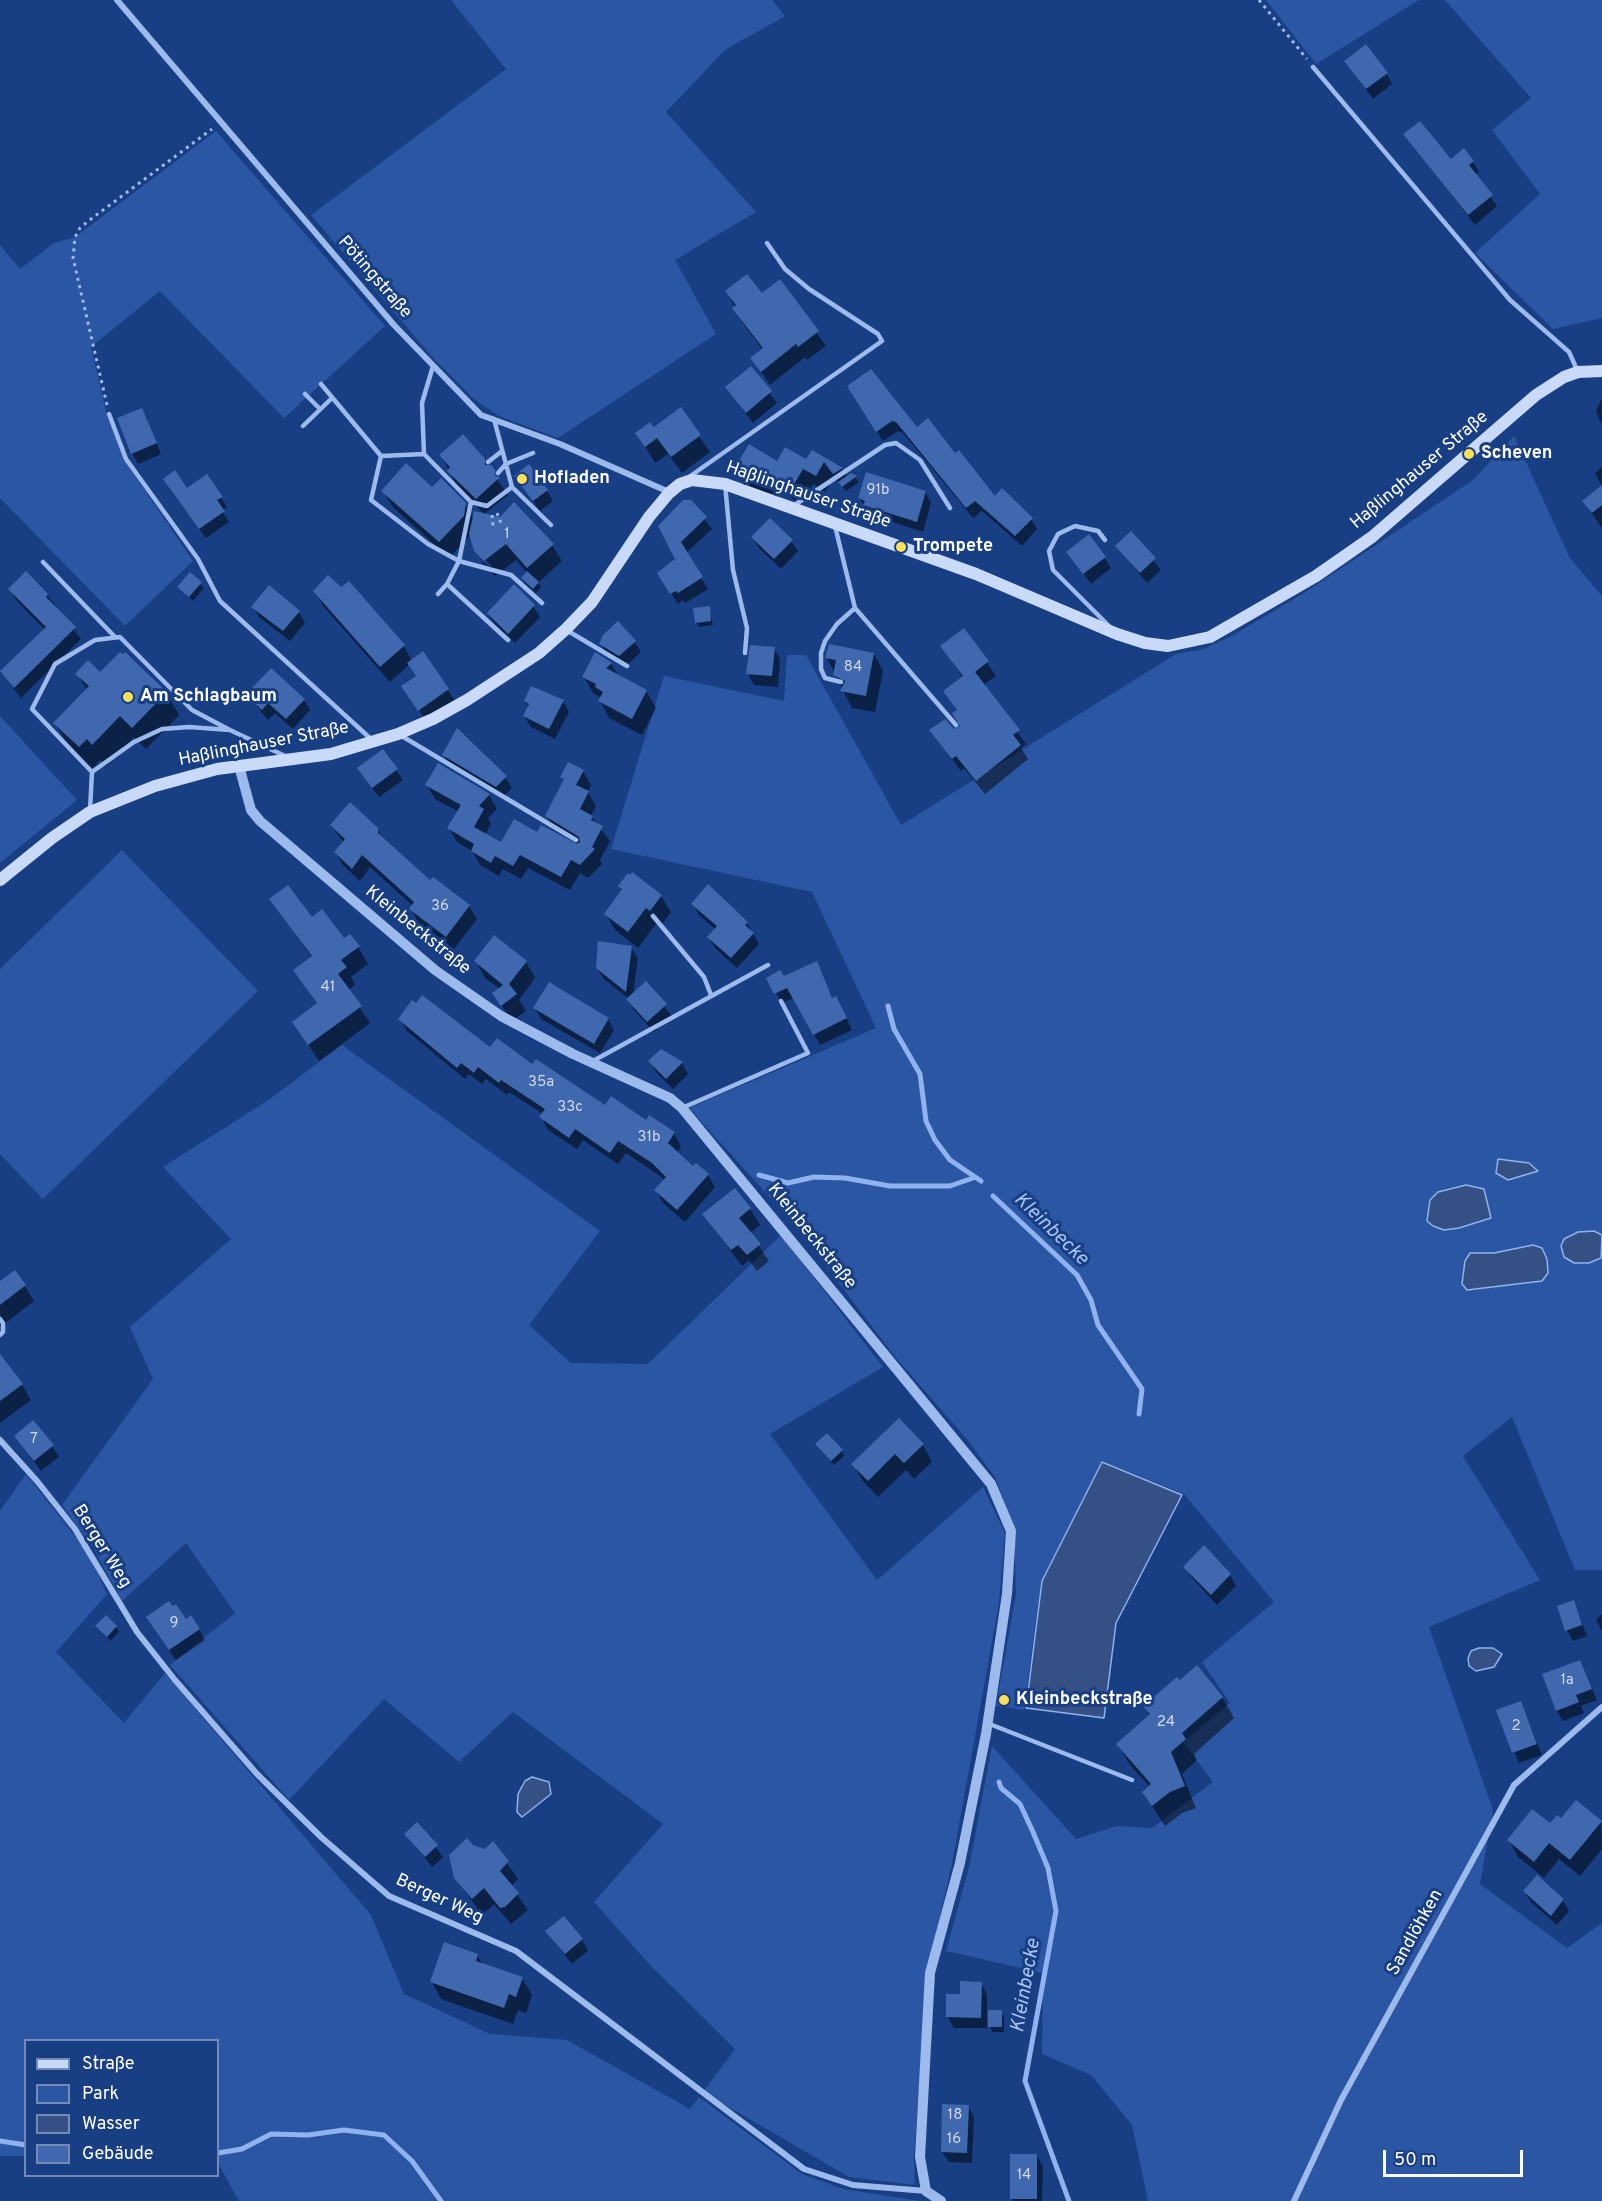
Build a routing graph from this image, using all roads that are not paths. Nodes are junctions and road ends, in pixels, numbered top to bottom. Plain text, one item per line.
1 (117, 0) edge
2 (1313, 67) road end
3 (766, 243) dead end
4 (433, 366) junction
5 (1602, 371) edge
6 (1578, 372) junction
7 (321, 384) dead end
8 (305, 394) dead end
9 (332, 398) junction
10 (320, 410) junction
11 (109, 414) road end
12 (494, 419) junction
13 (303, 426) dead end
14 (502, 451) junction
15 (533, 453) dead end
16 (424, 454) junction
17 (381, 456) junction
18 (488, 462) dead end
19 (506, 464) junction
20 (498, 474) dead end
21 (680, 484) junction
22 (725, 484) junction
23 (513, 487) junction
24 (669, 493) junction
25 (471, 502) junction
26 (790, 507) junction
27 (951, 508) dead end
28 (834, 523) junction
29 (551, 525) dead end
30 (1105, 540) dead end
31 (459, 561) junction
32 (43, 562) dead end
33 (447, 584) junction
34 (438, 594) dead end
35 (542, 603) dead end
36 (855, 608) junction
37 (566, 629) junction
38 (1117, 634) junction
39 (115, 638) junction
40 (508, 640) dead end
41 (745, 653) dead end
42 (627, 666) dead end
43 (841, 682) dead end
44 (956, 725) dead end
45 (230, 730) junction
46 (398, 734) junction
47 (374, 742) junction
48 (293, 760) junction
49 (239, 766) junction
50 (92, 772) junction
51 (90, 813) junction
52 (576, 840) dead end
53 (0, 880) edge
54 (653, 916) dead end
55 (768, 965) dead end
56 (711, 995) junction
57 (781, 1001) dead end
58 (591, 1062) junction
59 (682, 1108) junction
60 (0, 1319) edge
61 (0, 1335) edge
62 (0, 1440) edge
63 (1602, 1707) edge
64 (987, 1723) junction
65 (1132, 1780) dead end
66 (926, 2191) junction
67 (941, 2201) edge
68 (1294, 2201) edge

1 - 4 street, Pötingstraße
2 - 6 lane
3 - 21 lane
4 - 12 street, Pötingstraße
4 - 16 lane
5 - 6 main road, Haßlinghauser Straße
6 - 38 main road, Haßlinghauser Straße
7 - 9 lane
8 - 10 lane
9 - 10 lane
9 - 17 lane
10 - 13 lane
11 - 47 lane
12 - 14 lane
12 - 24 street, Pötingstraße
14 - 18 lane
14 - 19 lane
15 - 19 lane
16 - 17 lane
16 - 25 lane
17 - 31 lane
19 - 20 lane
19 - 23 lane
21 - 22 main road, Haßlinghauser Straße
21 - 24 main road, Haßlinghauser Straße
22 - 26 main road, Haßlinghauser Straße
22 - 41 lane
23 - 25 lane
23 - 29 lane
24 - 37 main road, Haßlinghauser Straße
25 - 31 lane
26 - 27 lane
26 - 28 main road, Haßlinghauser Straße
28 - 36 lane
28 - 38 main road, Haßlinghauser Straße
30 - 38 lane
31 - 33 lane
31 - 35 lane
32 - 39 lane
33 - 34 lane
33 - 40 lane
36 - 43 lane
36 - 44 lane
37 - 42 lane
37 - 46 main road, Haßlinghauser Straße
39 - 45 lane
39 - 50 lane
45 - 48 lane
45 - 50 lane
46 - 47 main road, Haßlinghauser Straße
46 - 52 lane
47 - 48 main road, Haßlinghauser Straße
48 - 49 main road, Haßlinghauser Straße
49 - 51 main road, Haßlinghauser Straße
49 - 58 street, Kleinbeckstraße
50 - 51 lane
51 - 53 main road, Haßlinghauser Straße
54 - 56 lane
55 - 56 lane
56 - 58 lane
57 - 59 lane
58 - 59 street, Kleinbeckstraße
59 - 64 street, Kleinbeckstraße
60 - 61 lane
62 - 66 street, Berger Weg
63 - 68 street, Sandlöhken
64 - 65 lane
64 - 66 street, Kleinbeckstraße
66 - 67 street

